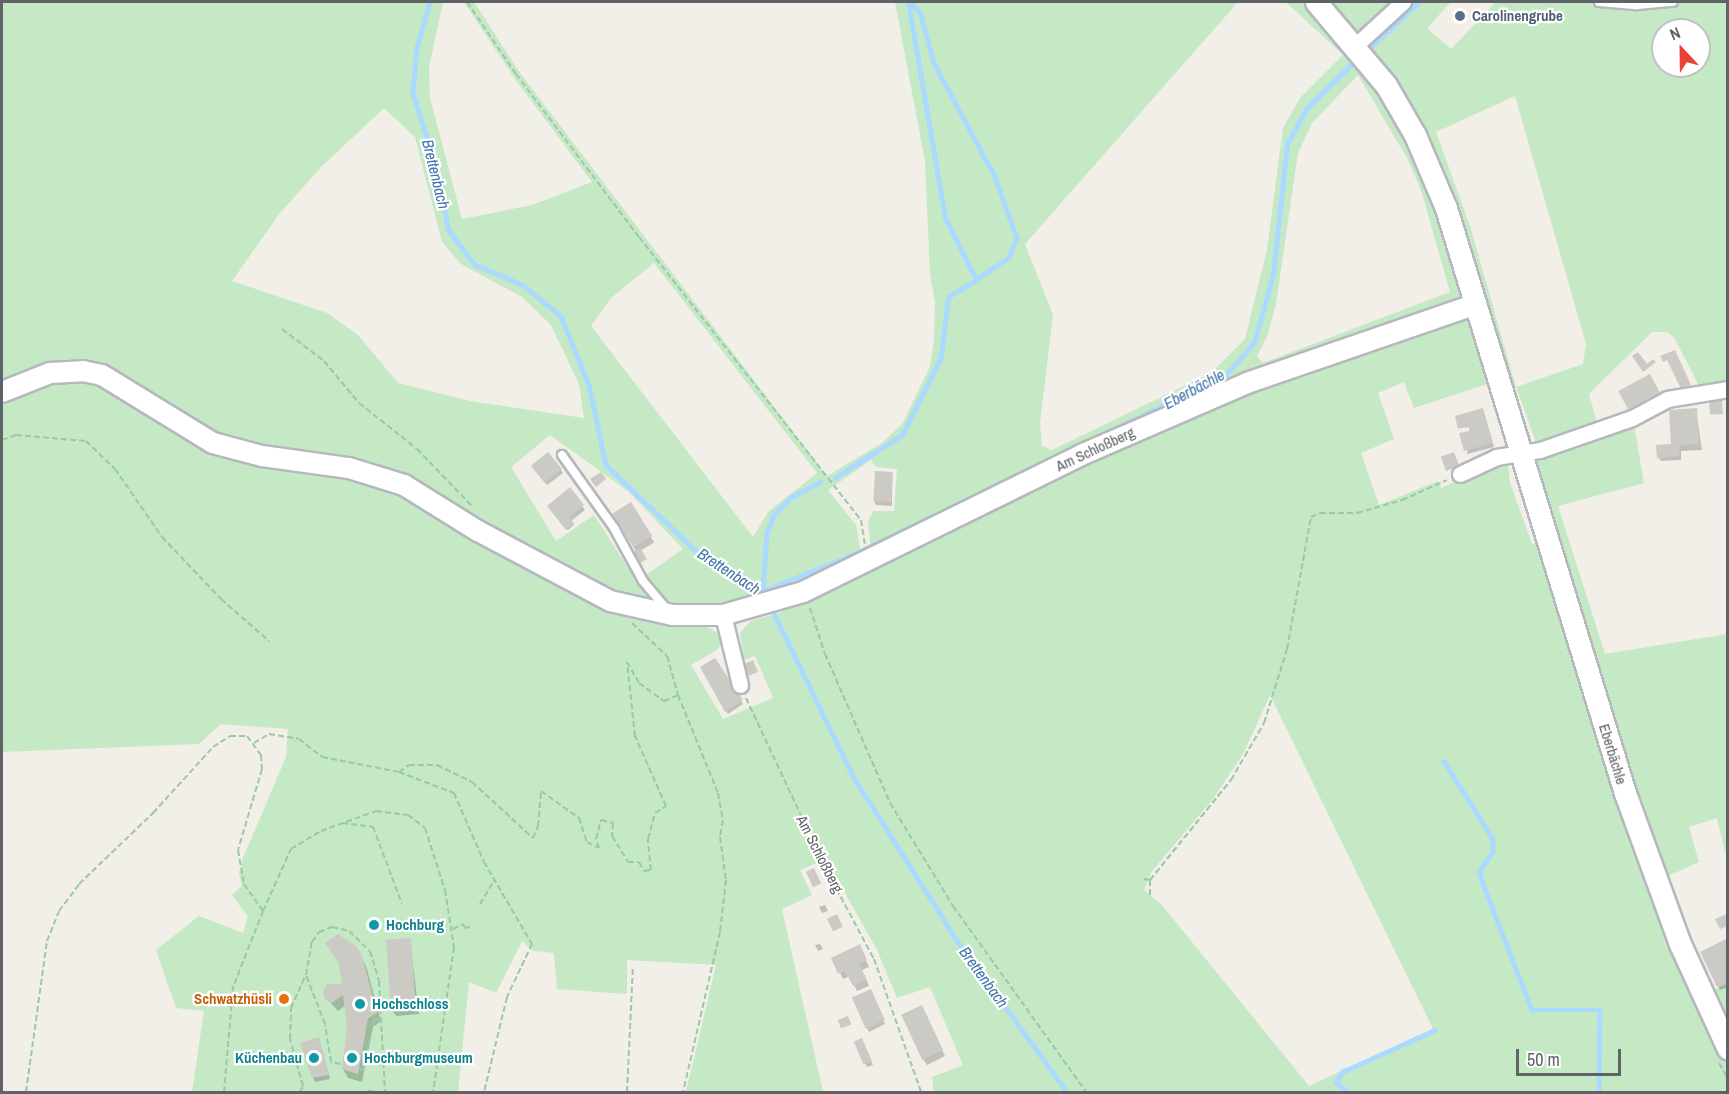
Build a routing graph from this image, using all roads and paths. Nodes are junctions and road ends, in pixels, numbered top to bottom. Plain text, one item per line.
1 (467, 2) edge
2 (1316, 2) edge
3 (1403, 2) edge
4 (1599, 2) edge
5 (1673, 2) edge
6 (1361, 51) junction
7 (1476, 304) junction
8 (282, 329) dead end
9 (1728, 389) edge
10 (2, 392) edge
11 (2, 440) edge
12 (1521, 450) junction
13 (562, 455) dead end
14 (1460, 474) joint
15 (474, 528) junction
16 (865, 545) dead end
17 (808, 604) dead end
18 (635, 609) junction
19 (672, 615) junction
20 (723, 615) junction
21 (269, 641) dead end
22 (740, 685) joint
23 (678, 694) junction
24 (254, 743) junction
25 (399, 772) junction
26 (338, 823) junction
27 (495, 879) junction
28 (1144, 879) dead end
29 (1150, 880) junction
30 (1150, 897) dead end
31 (402, 904) dead end
32 (480, 904) dead end
33 (263, 910) junction
34 (470, 927) dead end
35 (453, 929) junction
36 (633, 967) dead end
37 (306, 975) junction
38 (383, 1018) junction
39 (1728, 1049) edge
40 (341, 1064) dead end
41 (360, 1070) dead end
42 (26, 1092) edge
43 (224, 1092) edge
44 (300, 1092) edge
45 (386, 1092) edge
46 (433, 1092) edge
47 (484, 1092) edge
48 (627, 1092) edge
49 (683, 1092) edge
50 (921, 1092) edge
51 (1086, 1092) edge

1 - 16 path
2 - 6 main road, Eberbächle
3 - 6 street
4 - 5 lane
6 - 7 main road, Eberbächle
7 - 12 main road, Eberbächle
7 - 20 street, Am Schloßberg
8 - 15 path
9 - 12 street
10 - 15 street, Am Schloßberg
11 - 21 path
12 - 14 street
12 - 39 main road, Eberbächle
13 - 19 lane
14 - 29 path
15 - 18 street, Am Schloßberg
17 - 51 path
18 - 19 street, Am Schloßberg
18 - 23 path
19 - 20 street, Am Schloßberg
20 - 22 street
22 - 50 path, Am Schloßberg
23 - 25 path
23 - 49 path
24 - 25 path
24 - 33 path
24 - 42 path
25 - 27 path
26 - 31 path
26 - 33 path
26 - 35 path
27 - 32 path
27 - 47 path
28 - 29 path
29 - 30 path
33 - 43 path
34 - 35 path
35 - 46 path
36 - 48 path
37 - 38 path
37 - 40 path
37 - 44 path
38 - 41 path
38 - 45 path

